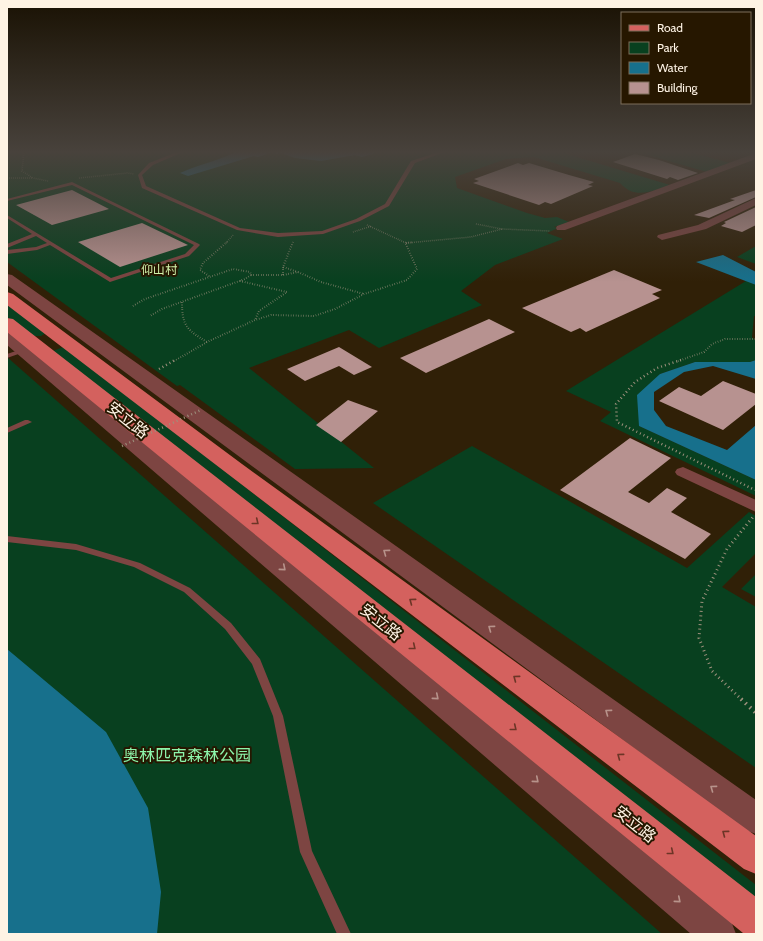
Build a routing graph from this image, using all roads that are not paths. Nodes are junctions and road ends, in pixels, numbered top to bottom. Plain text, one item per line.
1 (26, 195) edge
2 (96, 195) edge
3 (161, 195) edge
4 (393, 195) edge
5 (651, 195) edge
6 (7, 200) edge
7 (756, 201) edge
8 (7, 216) edge
9 (561, 228) road end
10 (37, 234) junction
11 (662, 237) dead end
12 (51, 244) junction
13 (7, 246) edge
14 (7, 252) edge
15 (7, 278) edge
16 (7, 297) edge
17 (7, 323) edge
18 (13, 347) edge
19 (28, 422) dead end
20 (7, 431) edge
21 (684, 472) dead end
22 (756, 507) edge
23 (7, 539) edge
24 (756, 819) edge
25 (756, 857) edge
26 (756, 920) edge
27 (344, 934) edge
28 (718, 934) edge

1 - 6 lane
2 - 12 lane
3 - 4 lane
5 - 9 street
7 - 11 street
8 - 10 lane
10 - 12 lane
10 - 13 lane
12 - 14 lane
24 -> 15 street
25 -> 16 main road, 安立路
17 -> 26 main road, 安立路
18 -> 28 street, 安立路
19 - 20 lane
21 - 22 street
23 - 27 lane

